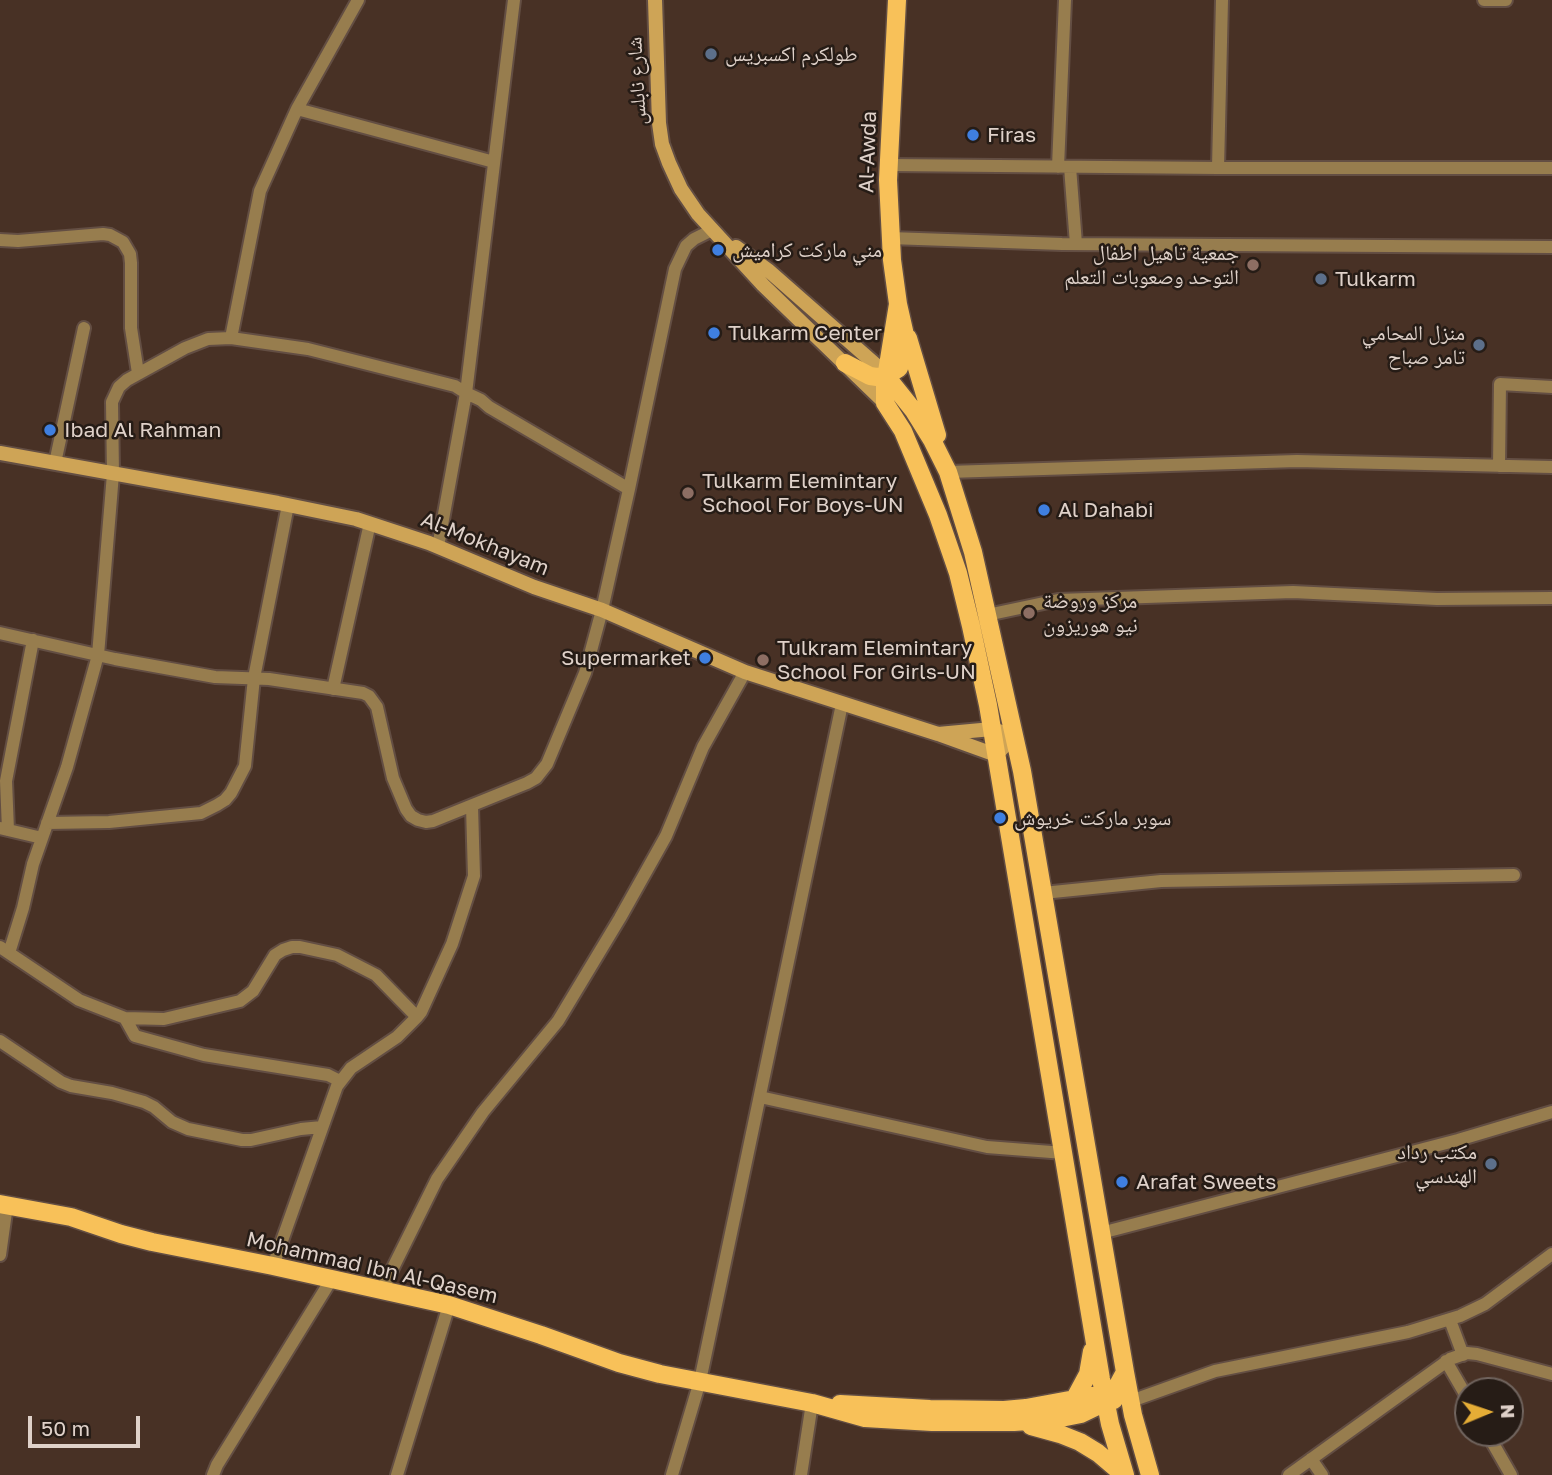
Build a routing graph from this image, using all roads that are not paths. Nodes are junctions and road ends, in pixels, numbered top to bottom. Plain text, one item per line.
1 (358, 0) edge
2 (514, 0) edge
3 (656, 0) edge
4 (897, 0) edge
5 (1065, 0) edge
6 (1222, 0) edge
7 (1232, 0) edge
8 (1484, 0) edge
9 (1506, 0) edge
10 (297, 109) junction
11 (494, 162) junction
12 (888, 165) junction
13 (1064, 167) junction
14 (1218, 168) junction
15 (1552, 168) edge
16 (712, 230) junction
17 (890, 238) junction
18 (0, 240) edge
19 (1076, 244) junction
20 (1552, 247) edge
21 (898, 304) junction
22 (84, 328) dead end
23 (231, 338) junction
24 (845, 363) junction
25 (138, 373) junction
26 (886, 376) junction
27 (1552, 387) edge
28 (461, 389) junction
29 (885, 403) junction
30 (0, 453) edge
31 (55, 463) junction
32 (1499, 466) junction
33 (1552, 467) edge
34 (948, 472) junction
35 (113, 474) junction
36 (629, 489) junction
37 (288, 505) junction
38 (370, 523) junction
39 (438, 547) junction
40 (1552, 598) edge
41 (602, 610) junction
42 (987, 615) junction
43 (0, 633) edge
44 (33, 640) junction
45 (99, 655) junction
46 (745, 672) junction
47 (254, 678) junction
48 (333, 688) junction
49 (842, 704) junction
50 (992, 729) junction
51 (938, 734) junction
52 (1014, 736) junction
53 (996, 755) junction
54 (472, 806) junction
55 (47, 823) junction
56 (4, 829) edge
57 (42, 838) junction
58 (1514, 875) dead end
59 (1043, 893) junction
60 (4, 950) edge
61 (417, 1017) junction
62 (125, 1018) junction
63 (0, 1041) edge
64 (340, 1081) junction
65 (760, 1097) junction
66 (1552, 1112) edge
67 (322, 1127) junction
68 (1063, 1153) junction
69 (4, 1205) edge
70 (1101, 1233) junction
71 (1552, 1254) edge
72 (0, 1255) edge
73 (273, 1266) junction
74 (331, 1280) junction
75 (382, 1290) junction
76 (449, 1306) junction
77 (1450, 1320) junction
78 (1094, 1337) junction
79 (1463, 1354) junction
80 (1446, 1361) junction
81 (1125, 1372) junction
82 (1552, 1374) edge
83 (1455, 1377) edge
84 (700, 1381) junction
85 (1107, 1398) junction
86 (1074, 1399) junction
87 (1130, 1401) junction
88 (812, 1403) junction
89 (1014, 1422) junction
90 (1137, 1427) junction
91 (1496, 1447) edge
92 (1311, 1459) junction
93 (213, 1475) edge
94 (397, 1475) edge
95 (672, 1475) edge
96 (801, 1475) edge
97 (1124, 1475) edge
98 (1150, 1475) edge
99 (1290, 1475) edge
100 (1322, 1475) edge
101 (1511, 1475) edge

1 - 10 street
2 - 11 street
3 - 16 street, شارع نابلس
4 - 12 main road, Al-Awda
5 - 13 street
6 - 7 street
6 - 14 street
8 - 9 street
10 - 11 street
10 - 23 street
11 - 28 street
12 - 13 street
12 - 17 main road, Al-Awda
13 - 14 street
13 - 19 street
14 - 15 street
16 - 24 street
16 - 26 street
16 - 36 street
17 - 19 street
17 - 21 main road, Al-Awda
18 - 25 street
19 - 20 street
21 - 26 main road
21 - 34 main road
22 - 31 street
23 - 25 street
23 - 28 street
24 - 26 main road
24 - 29 street
25 - 35 street
26 - 29 main road
26 - 34 main road
27 - 32 street
28 - 36 street
28 - 39 street
29 - 50 main road
30 - 31 street, Al-Mokhayam
31 - 35 street, Al-Mokhayam
32 - 33 street
32 - 34 street
34 - 42 main road
35 - 37 street, Al-Mokhayam
35 - 45 street
36 - 41 street
37 - 38 street, Al-Mokhayam
37 - 47 street
38 - 39 street, Al-Mokhayam
38 - 48 street
39 - 41 street, Al-Mokhayam
40 - 42 street
41 - 46 street, Al-Mokhayam
41 - 54 street
42 - 52 main road
43 - 44 street
44 - 45 street
44 - 56 street
45 - 47 street
45 - 55 street
46 - 49 street, Al-Mokhayam
46 - 75 street
47 - 48 street
47 - 55 street
48 - 54 street
49 - 51 street, Al-Mokhayam
49 - 65 street
50 - 51 street
50 - 52 street
50 - 53 main road
51 - 53 street, Al-Mokhayam
52 - 53 street
52 - 59 main road
53 - 68 main road
54 - 61 street
55 - 57 street
56 - 57 street
57 - 60 street
58 - 59 street
59 - 70 main road
60 - 62 street
61 - 62 street
61 - 64 street
62 - 64 street
63 - 67 street
64 - 67 street
65 - 68 street
65 - 84 street
66 - 70 street
67 - 73 street
68 - 78 main road
69 - 72 street
69 - 73 main road, Mohammad Ibn Al-Qasem
70 - 81 main road
71 - 77 street
73 - 74 main road, Mohammad Ibn Al-Qasem
74 - 75 main road, Mohammad Ibn Al-Qasem
74 - 93 street
75 - 76 main road, Mohammad Ibn Al-Qasem
76 - 84 main road, Mohammad Ibn Al-Qasem
76 - 94 street
77 - 79 street
77 - 87 street
78 - 85 main road
78 - 86 main road
79 - 80 street
79 - 82 street
80 - 83 street
80 - 92 street
81 - 85 main road
81 - 87 main road
84 - 88 main road, Mohammad Ibn Al-Qasem
84 - 95 street
85 - 86 main road
85 - 89 main road
85 - 90 main road
85 - 97 main road
86 - 88 main road
87 - 90 main road
88 - 89 main road
88 - 96 street
89 - 97 main road
90 - 98 main road
91 - 101 street
92 - 99 street
92 - 100 street

